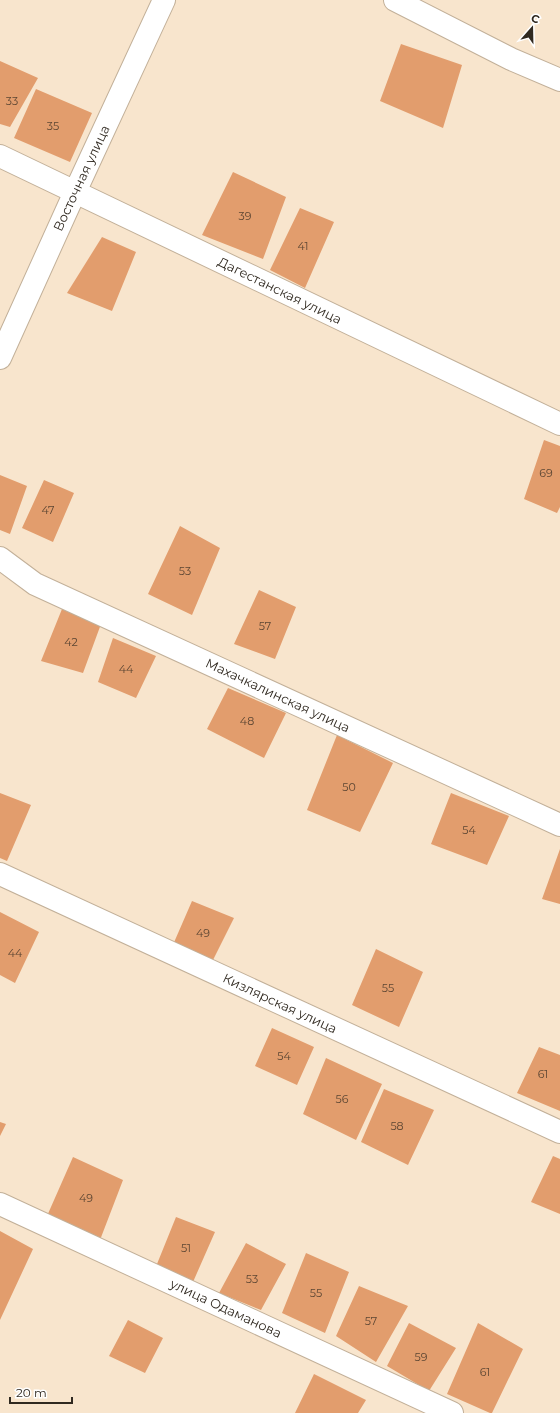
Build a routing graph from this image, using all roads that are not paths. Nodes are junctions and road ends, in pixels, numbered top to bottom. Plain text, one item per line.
1 (164, 0) edge
2 (395, 0) edge
3 (560, 80) edge
4 (0, 156) edge
5 (75, 192) junction
6 (0, 358) edge
7 (560, 424) edge
8 (0, 558) edge
9 (560, 825) edge
10 (0, 874) edge
11 (560, 1132) edge
12 (0, 1204) edge
13 (452, 1413) edge

1 - 5 street, Восточная улица
2 - 3 street
4 - 5 street, Дагестанская улица
5 - 6 street, Восточная улица
5 - 7 street, Дагестанская улица
8 - 9 street, Махачкалинская улица
10 - 11 street, Кизлярская улица
12 - 13 street, улица Одаманова

